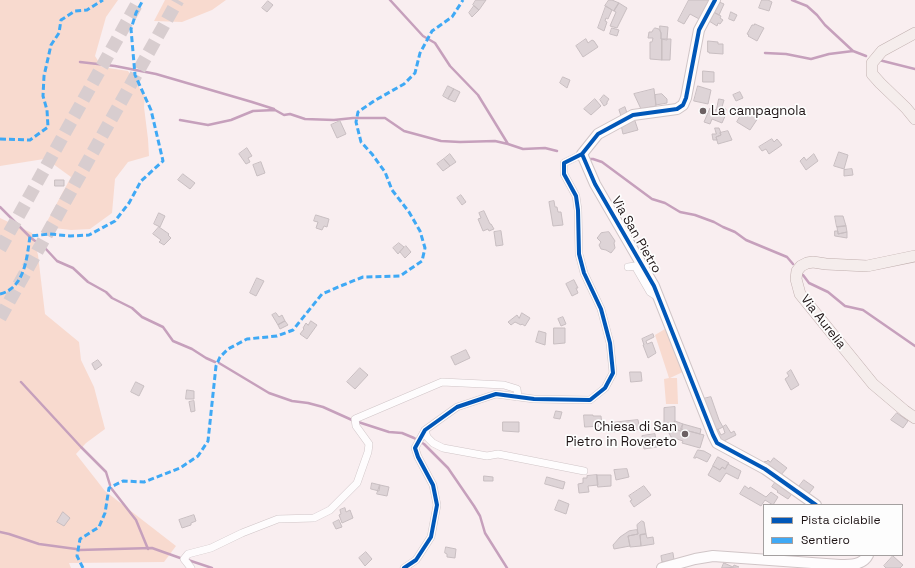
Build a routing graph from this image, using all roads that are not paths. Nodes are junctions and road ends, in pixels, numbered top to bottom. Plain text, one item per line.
1 (715, 0) edge
2 (915, 33) edge
3 (915, 119) edge
4 (582, 154) junction
5 (915, 256) edge
6 (628, 267) dead end
7 (658, 297) junction
8 (518, 397) junction
9 (915, 418) edge
10 (425, 430) junction
11 (584, 471) dead end
12 (815, 504) edge
13 (868, 556) edge
14 (190, 568) edge
15 (404, 568) edge
16 (662, 568) edge

1 - 4 street
2 - 3 main road
4 - 7 street, Via San Pietro
4 - 8 street
5 - 9 main road, Via Aurelia
6 - 7 street
7 - 12 street, Via San Pietro
8 - 10 street
8 - 14 street
10 - 11 street
10 - 15 street
13 - 16 street

